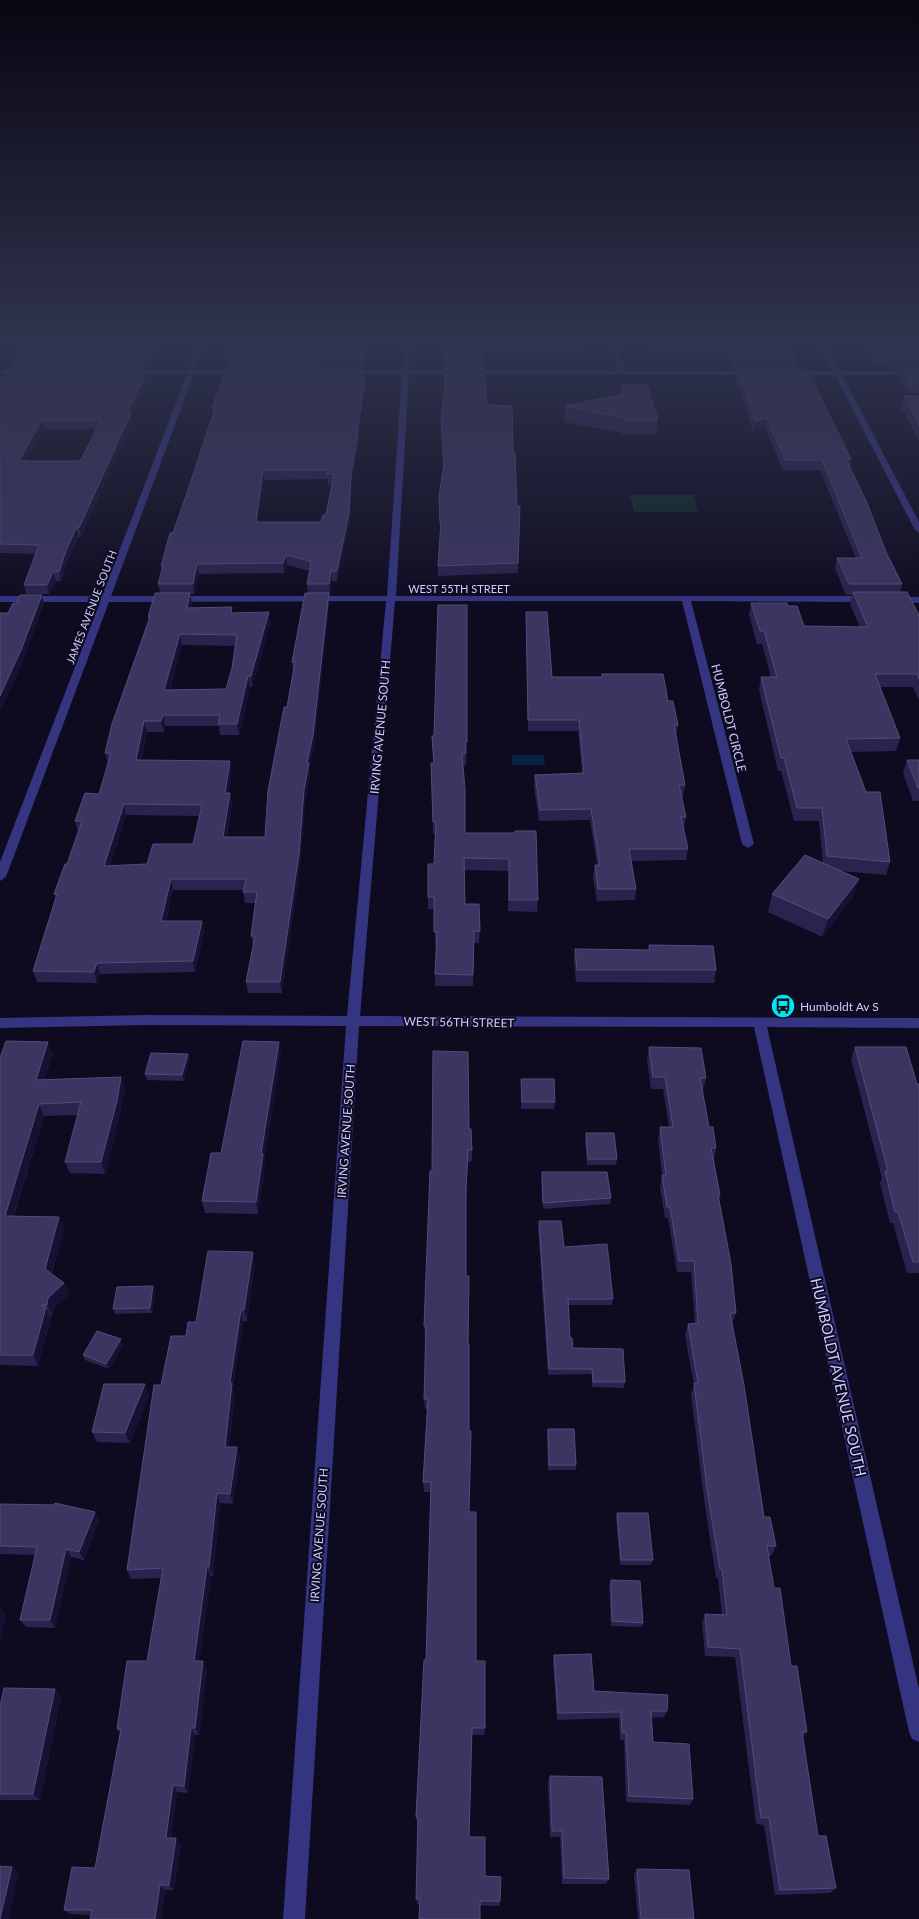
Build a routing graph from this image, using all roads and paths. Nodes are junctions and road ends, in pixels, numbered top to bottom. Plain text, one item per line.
1 (169, 434) edge
2 (400, 434) edge
3 (868, 434) edge
4 (919, 530) edge
5 (686, 598) junction
6 (0, 599) edge
7 (106, 599) junction
8 (391, 599) junction
9 (919, 600) edge
10 (748, 844) dead end
11 (0, 877) edge
12 (353, 1021) junction
13 (759, 1022) junction
14 (0, 1023) edge
15 (919, 1023) edge
16 (919, 1732) edge
17 (294, 1919) edge

1 - 7 street, JAMES AVENUE SOUTH
2 - 8 street, IRVING AVENUE SOUTH
3 - 4 street
5 - 8 street, WEST 55TH STREET
5 - 9 street, WEST 55TH STREET
5 - 10 street, HUMBOLDT CIRCLE
6 - 7 street, WEST 55TH STREET
7 - 8 street, WEST 55TH STREET
7 - 11 street, JAMES AVENUE SOUTH
8 - 12 street, IRVING AVENUE SOUTH
12 - 13 street, WEST 56TH STREET
12 - 14 street, WEST 56TH STREET
12 - 17 street, IRVING AVENUE SOUTH
13 - 15 street, WEST 56TH STREET
13 - 16 street, HUMBOLDT AVENUE SOUTH

